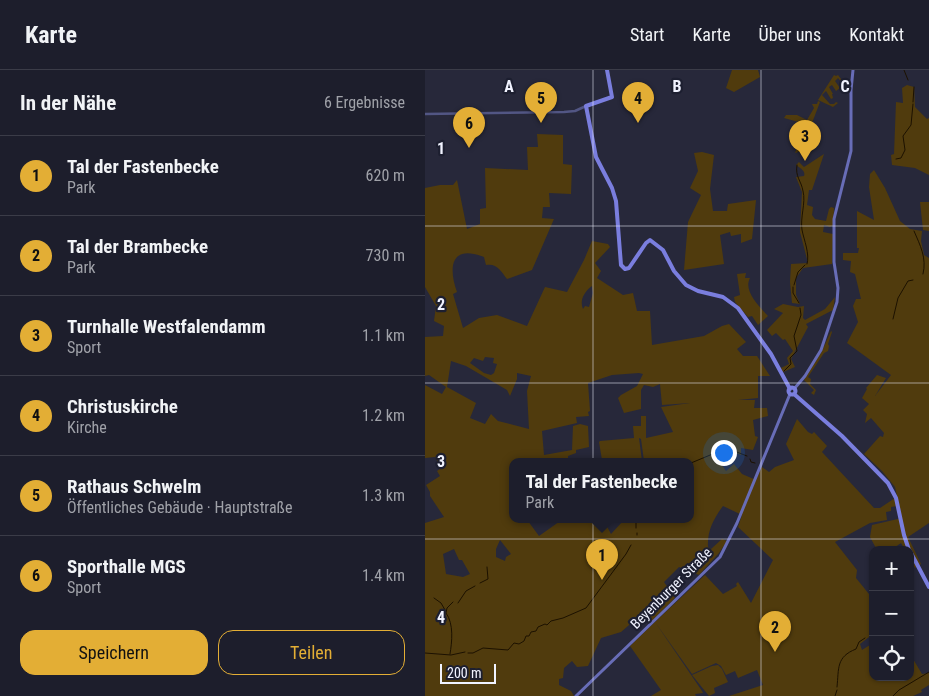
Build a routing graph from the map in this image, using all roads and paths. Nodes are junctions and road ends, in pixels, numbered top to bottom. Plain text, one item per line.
1 (607, 70) edge
2 (853, 70) edge
3 (586, 106) junction
4 (425, 114) edge
5 (792, 389) junction
6 (792, 394) junction
7 (908, 546) edge
8 (914, 559) edge
9 (929, 587) edge
10 (576, 696) edge

1 - 3 main road
2 - 5 main road
3 - 4 street
3 - 5 main road
5 - 6 main road
6 - 7 main road
6 - 10 main road, Beyenburger Straße
8 - 9 main road

